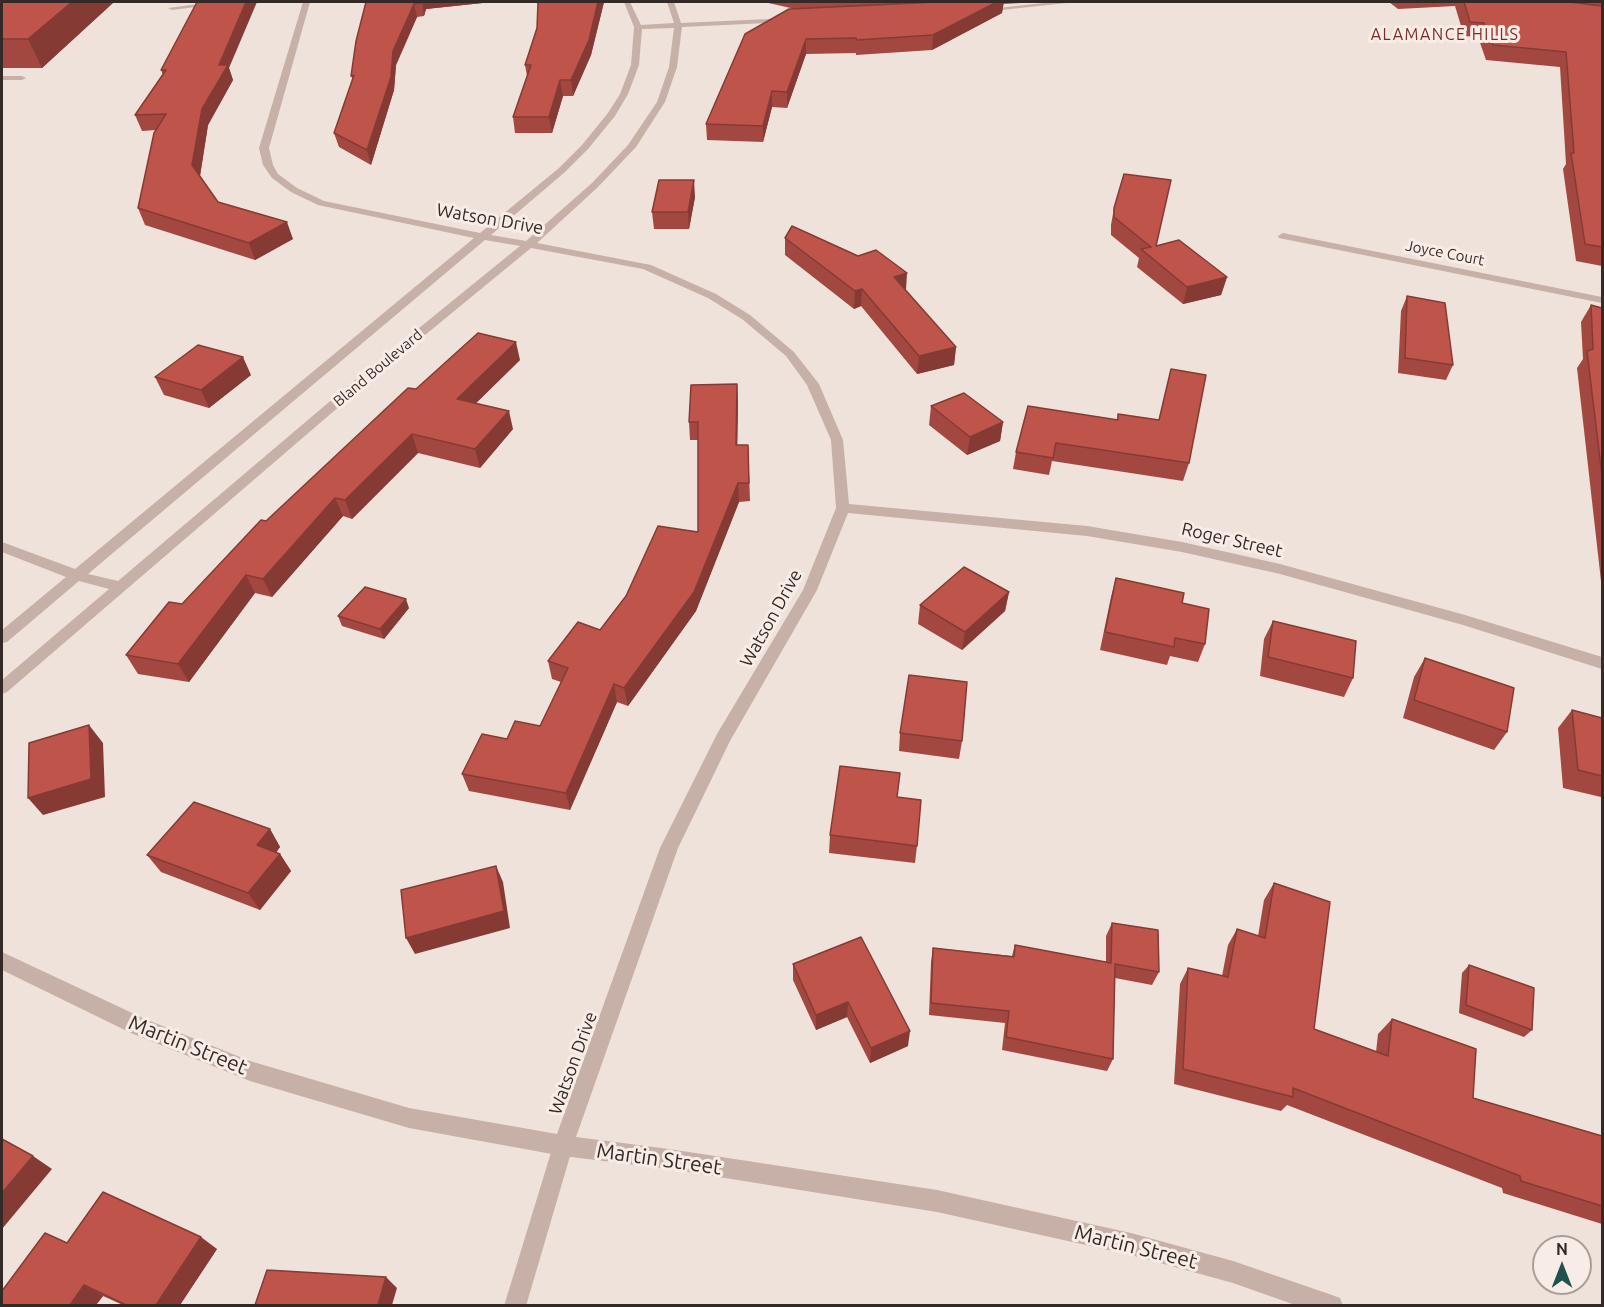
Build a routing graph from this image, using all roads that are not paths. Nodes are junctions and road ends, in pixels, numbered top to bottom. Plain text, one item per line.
1 (230, 2) edge
2 (306, 2) edge
3 (627, 2) edge
4 (670, 2) edge
5 (1072, 2) edge
6 (172, 8) dead end
7 (972, 11) edge
8 (796, 19) edge
9 (678, 25) junction
10 (638, 27) junction
11 (2, 78) edge
12 (22, 78) dead end
13 (480, 236) junction
14 (1282, 236) dead end
15 (529, 244) junction
16 (1602, 300) edge
17 (843, 508) junction
18 (2, 547) edge
19 (78, 576) junction
20 (121, 587) junction
21 (2, 638) edge
22 (1602, 663) edge
23 (2, 688) edge
24 (2, 961) edge
25 (563, 1146) junction
26 (514, 1305) edge
27 (1332, 1305) edge

1 - 6 street
2 - 13 street, Watson Drive
3 - 10 street, Bland Boulevard
4 - 9 street, Bland Boulevard
5 - 7 street
8 - 9 street
9 - 10 street
9 - 15 street, Bland Boulevard
10 - 13 street, Bland Boulevard
11 - 12 street
13 - 15 street, Watson Drive
13 - 19 street, Bland Boulevard
14 - 16 street, Joyce Court
15 - 17 street, Watson Drive
15 - 20 street, Bland Boulevard
17 - 22 street, Roger Street
17 - 25 street, Watson Drive
18 - 19 street
19 - 20 street
19 - 21 street, Bland Boulevard
20 - 23 street, Bland Boulevard
24 - 25 street, Martin Street
25 - 26 street, Watson Drive
25 - 27 street, Martin Street

